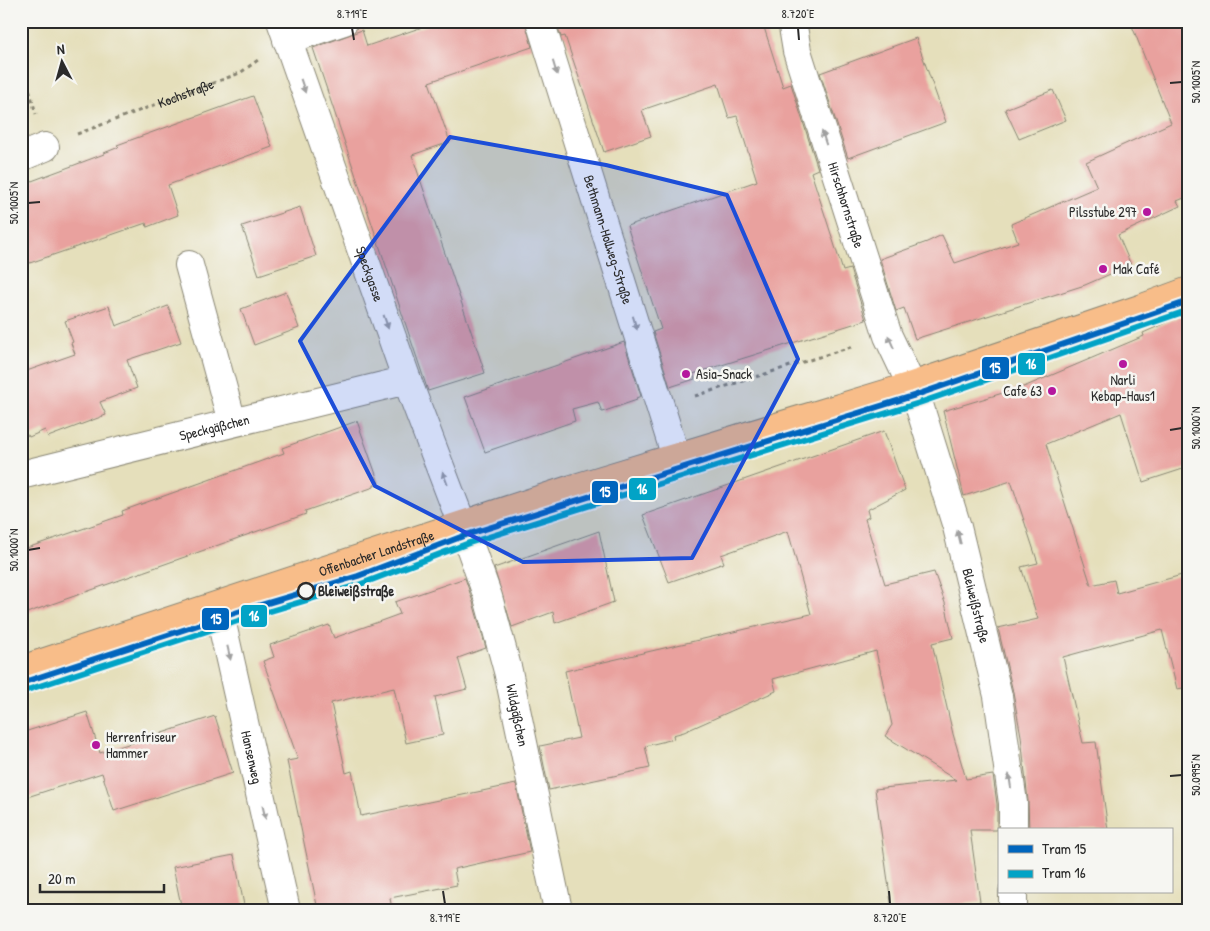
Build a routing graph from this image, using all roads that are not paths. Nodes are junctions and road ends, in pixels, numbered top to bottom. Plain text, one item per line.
1 (344, 21) edge
2 (540, 21) edge
3 (792, 21) edge
4 (284, 31) edge
5 (189, 265) dead end
6 (1189, 291) edge
7 (407, 380) junction
8 (912, 386) junction
9 (232, 422) junction
10 (676, 457) junction
11 (21, 475) edge
12 (462, 524) junction
13 (218, 606) junction
14 (21, 670) edge
15 (1013, 828) edge
16 (1013, 894) edge
17 (286, 910) edge
18 (558, 910) edge
19 (1013, 910) edge

1 - 4 street
2 -> 10 street, Bethmann-Hollweg-Straße
8 -> 3 street, Hirschhornstraße
4 -> 7 street, Speckgasse
5 - 9 street
6 - 8 main road, Offenbacher Landstraße
7 - 9 street, Speckgäßchen
12 -> 7 street, Speckgasse
8 - 10 main road, Offenbacher Landstraße
15 -> 8 street, Bleiweißstraße
9 - 11 street, Speckgäßchen
10 - 12 main road, Offenbacher Landstraße
12 - 13 main road, Offenbacher Landstraße
12 - 18 street, Wildgäßchen
13 - 14 main road, Offenbacher Landstraße
13 -> 17 street, Hansenweg
16 - 19 street

